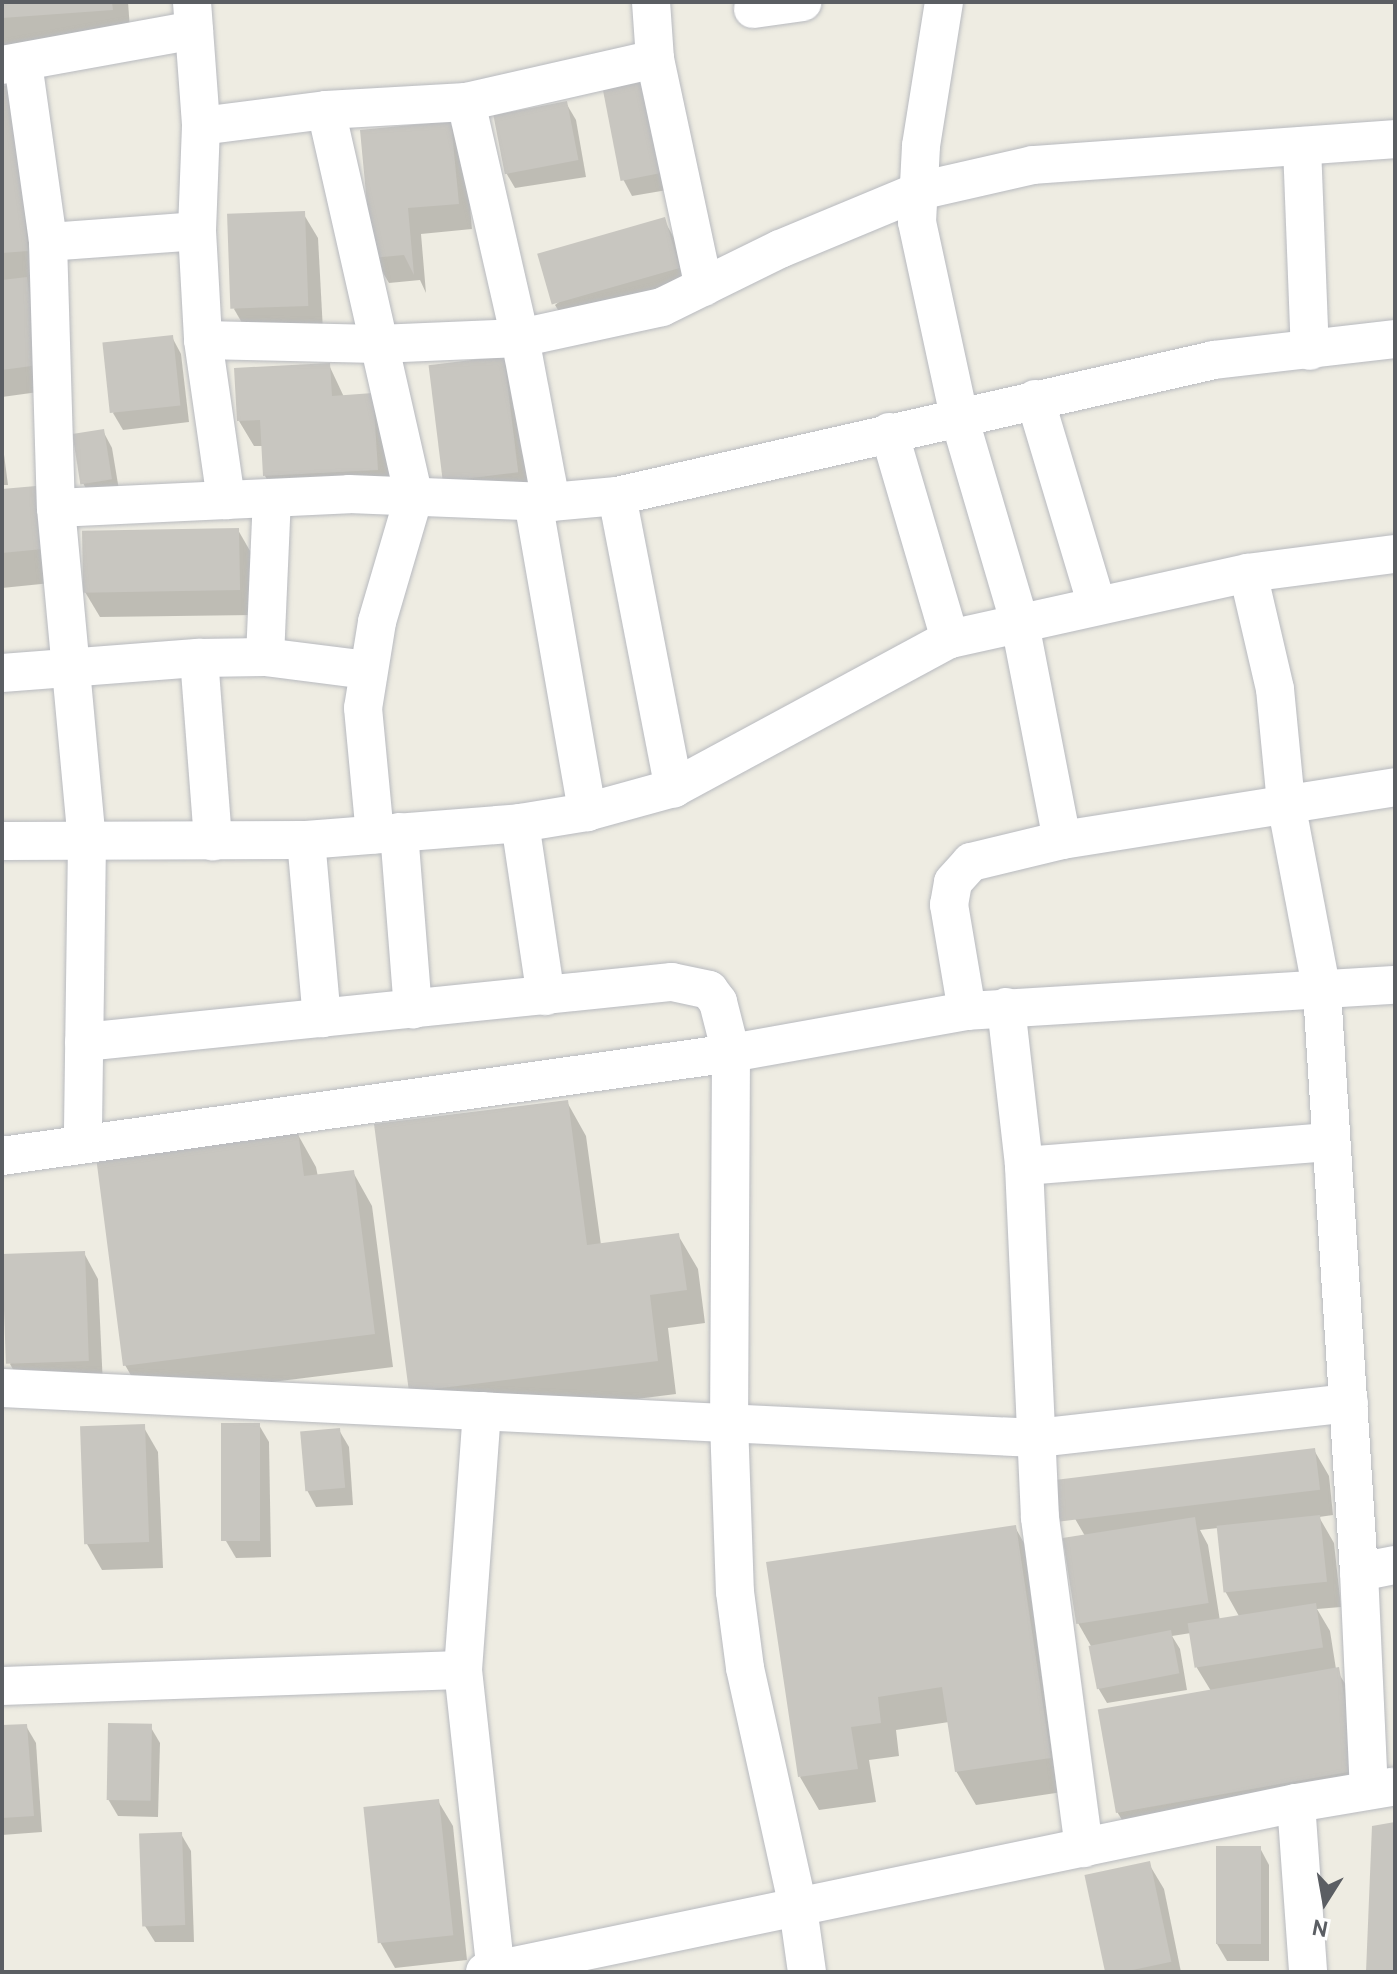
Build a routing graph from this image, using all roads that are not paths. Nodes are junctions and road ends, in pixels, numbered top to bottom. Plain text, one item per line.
1 (651, 2) edge
2 (803, 2) edge
3 (944, 2) edge
4 (753, 9) dead end
5 (193, 16) edge
6 (655, 59) junction
7 (12, 64) edge
8 (466, 102) junction
9 (326, 110) junction
10 (201, 126) junction
11 (1395, 139) edge
12 (1302, 146) junction
13 (919, 191) junction
14 (197, 231) junction
15 (48, 242) junction
16 (704, 287) junction
17 (520, 338) junction
18 (1395, 339) edge
19 (203, 340) junction
20 (378, 344) junction
21 (1310, 351) junction
22 (1035, 399) junction
23 (959, 417) junction
24 (889, 432) junction
25 (414, 496) junction
26 (617, 496) junction
27 (272, 498) junction
28 (226, 500) junction
29 (542, 502) junction
30 (56, 508) junction
31 (1395, 554) edge
32 (1248, 573) junction
33 (1097, 606) junction
34 (1020, 624) junction
35 (950, 639) junction
36 (265, 657) junction
37 (199, 658) junction
38 (71, 666) junction
39 (368, 670) junction
40 (2, 673) edge
41 (1395, 787) edge
42 (674, 788) junction
43 (1286, 803) junction
44 (587, 812) junction
45 (520, 823) junction
46 (387, 833) junction
47 (306, 840) junction
48 (1062, 840) junction
49 (2, 841) edge
50 (213, 841) junction
51 (87, 842) junction
52 (1395, 985) edge
53 (1322, 992) junction
54 (546, 996) junction
55 (1006, 1007) junction
56 (413, 1009) junction
57 (967, 1011) junction
58 (322, 1018) junction
59 (84, 1042) junction
60 (731, 1053) junction
61 (1329, 1142) junction
62 (83, 1144) junction
63 (2, 1156) edge
64 (1024, 1166) junction
65 (2, 1388) edge
66 (1349, 1403) junction
67 (482, 1411) junction
68 (729, 1422) junction
69 (1037, 1438) junction
70 (1377, 1569) edge
71 (463, 1670) junction
72 (2, 1686) edge
73 (1382, 1788) edge
74 (1296, 1803) junction
75 (1084, 1848) junction
76 (798, 1908) junction
77 (492, 1971) edge
78 (807, 1972) edge
79 (1308, 1972) edge

1 - 6 street
2 - 4 street
3 - 13 street
5 - 7 street
5 - 10 street
6 - 8 street
6 - 16 street
7 - 15 street
8 - 9 street
8 - 17 street
9 - 10 street
9 - 20 street
10 - 14 street
11 - 12 street
12 - 13 street
12 - 21 street
13 - 16 street
13 - 23 street
14 - 15 street
14 - 19 street
15 - 30 street
16 - 17 street
17 - 20 street
17 - 29 street
18 - 21 street
19 - 20 street
19 - 28 street
20 - 25 street
21 - 22 street
22 - 23 street
22 - 33 street
23 - 24 street
23 - 34 street
24 - 26 street
24 - 35 street
25 - 27 street
25 - 29 street
25 - 39 street
26 - 29 street
26 - 42 street
27 - 28 street
27 - 36 street
28 - 30 street
29 - 44 street
30 - 38 street
31 - 32 street
32 - 33 street
32 - 43 street
33 - 34 street
34 - 35 street
34 - 48 street
35 - 42 street
36 - 37 street
36 - 39 street
37 - 38 street
37 - 50 street
38 - 40 street
38 - 51 street
39 - 46 street
41 - 43 street
42 - 44 street
43 - 48 street
43 - 53 street
44 - 45 street
45 - 46 street
45 - 54 street
46 - 47 street
46 - 56 street
47 - 50 street
47 - 58 street
48 - 57 street
49 - 51 street
50 - 51 street
51 - 59 street
52 - 53 street
53 - 55 street
53 - 61 street
54 - 56 street
54 - 60 street
55 - 57 street
55 - 64 street
56 - 58 street
57 - 60 street
58 - 59 street
59 - 62 street
60 - 62 street
60 - 68 street
61 - 64 street
61 - 66 street
62 - 63 street
64 - 69 street
65 - 67 street
66 - 69 street
66 - 70 street
67 - 68 street
67 - 71 street
68 - 69 street
68 - 76 street
69 - 75 street
70 - 73 street
71 - 72 street
71 - 77 street
73 - 74 street
74 - 75 street
74 - 79 street
75 - 76 street
76 - 77 street
76 - 78 street

